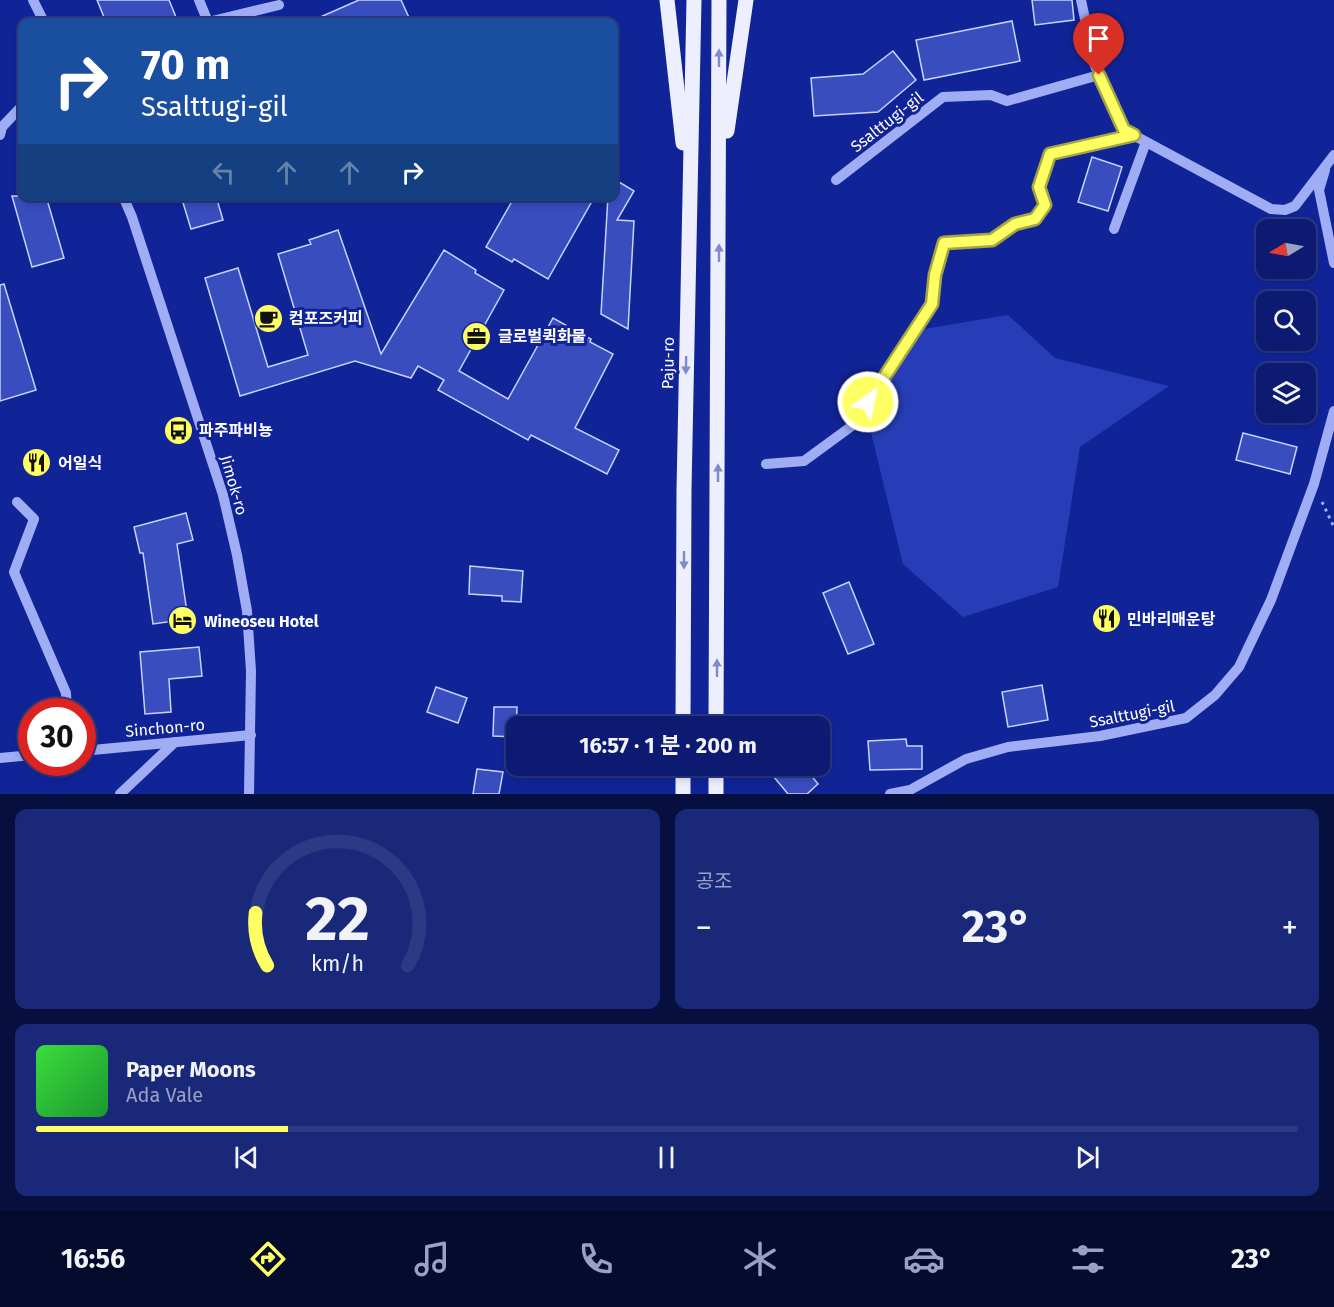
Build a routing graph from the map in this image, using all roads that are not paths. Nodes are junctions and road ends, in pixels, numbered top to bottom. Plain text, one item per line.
1 (33, 0) edge
2 (199, 0) edge
3 (667, 0) edge
4 (694, 0) edge
5 (719, 0) edge
6 (746, 0) edge
7 (1080, 0) edge
8 (279, 5) dead end
9 (42, 18) edge
10 (206, 18) edge
11 (225, 18) edge
12 (1099, 75) junction
13 (18, 110) edge
14 (0, 135) edge
15 (1134, 135) junction
16 (1146, 142) junction
17 (1331, 158) edge
18 (836, 180) dead end
19 (719, 185) junction
20 (125, 201) edge
21 (689, 203) junction
22 (1114, 229) dead end
23 (1334, 263) edge
24 (1334, 411) edge
25 (766, 464) dead end
26 (17, 502) dead end
27 (66, 698) edge
28 (683, 716) edge
29 (716, 716) edge
30 (251, 735) junction
31 (175, 742) junction
32 (96, 749) edge
33 (18, 756) edge
34 (0, 758) edge
35 (683, 776) edge
36 (716, 776) edge
37 (120, 794) edge
38 (249, 794) edge
39 (683, 794) edge
40 (716, 794) edge
41 (890, 794) edge

1 - 9 street
2 - 10 street
3 - 21 main road
4 - 21 main road, Paju-ro
19 -> 5 main road
6 - 19 main road
7 - 12 street
8 - 11 street
12 - 15 street
12 - 18 street, Ssalttugi-gil
13 - 14 street
15 - 16 street
15 - 25 street
16 - 17 street
16 - 22 street
17 - 23 street
29 -> 19 main road
20 - 30 street, Jimok-ro
21 -> 28 main road, Paju-ro
24 - 41 street, Ssalttugi-gil
26 - 27 street
30 - 31 street, Sinchon-ro
30 - 38 street, Jimok-ro
31 - 32 street, Sinchon-ro
31 - 37 street
33 - 34 street
35 - 39 main road
36 - 40 main road

